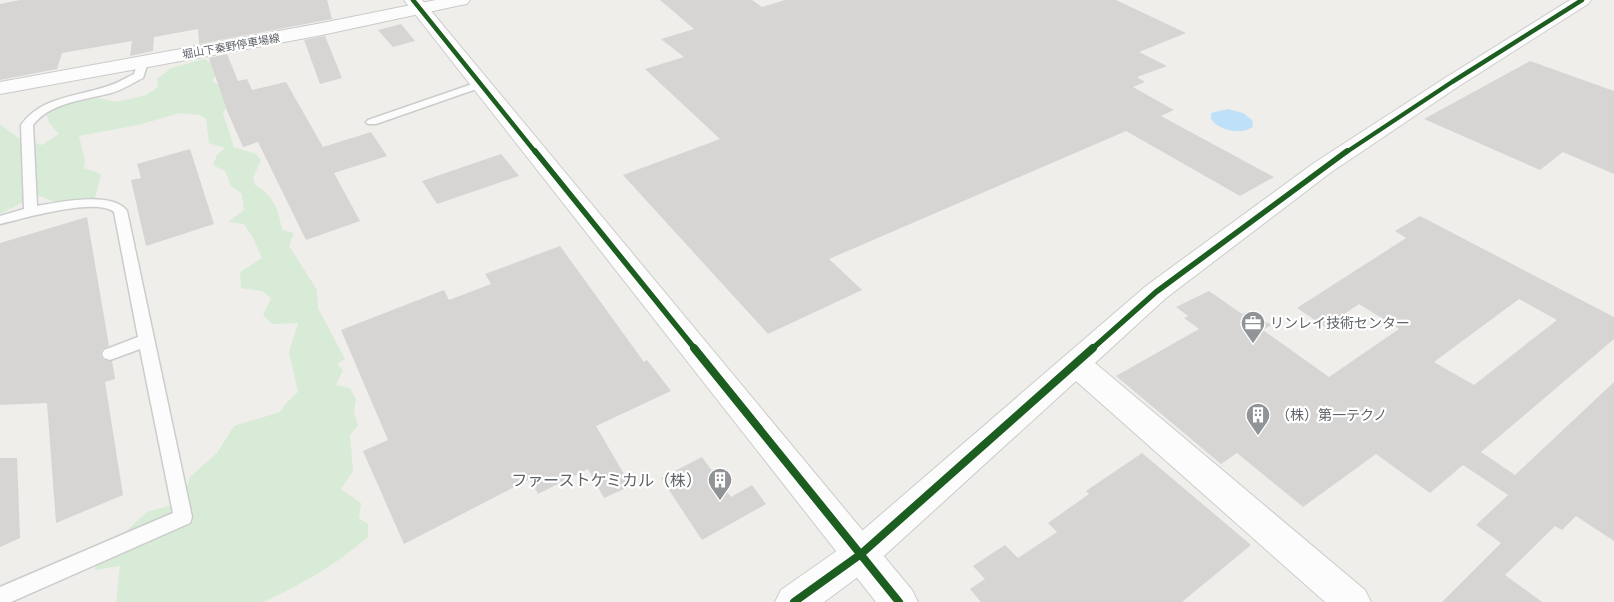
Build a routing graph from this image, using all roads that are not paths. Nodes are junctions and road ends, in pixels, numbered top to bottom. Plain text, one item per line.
1 (461, 0) edge
2 (1582, 0) edge
3 (417, 5) edge
4 (143, 62) junction
5 (482, 84) junction
6 (0, 88) edge
7 (372, 122) dead end
8 (30, 211) junction
9 (0, 220) edge
10 (147, 340) junction
11 (110, 354) dead end
12 (1075, 363) junction
13 (861, 554) junction
14 (0, 597) edge
15 (794, 602) edge
16 (899, 602) edge
17 (1352, 602) edge

1 - 3 street, 堀山下秦野停車場線
2 - 12 street
3 - 4 street, 堀山下秦野停車場線
3 - 5 street
4 - 6 street, 堀山下秦野停車場線
4 - 8 lane
5 - 7 lane
5 - 13 street
8 - 9 lane
8 - 10 lane
10 - 11 lane
10 - 14 lane
12 - 13 street
12 - 17 street
13 - 15 street
13 - 16 street

